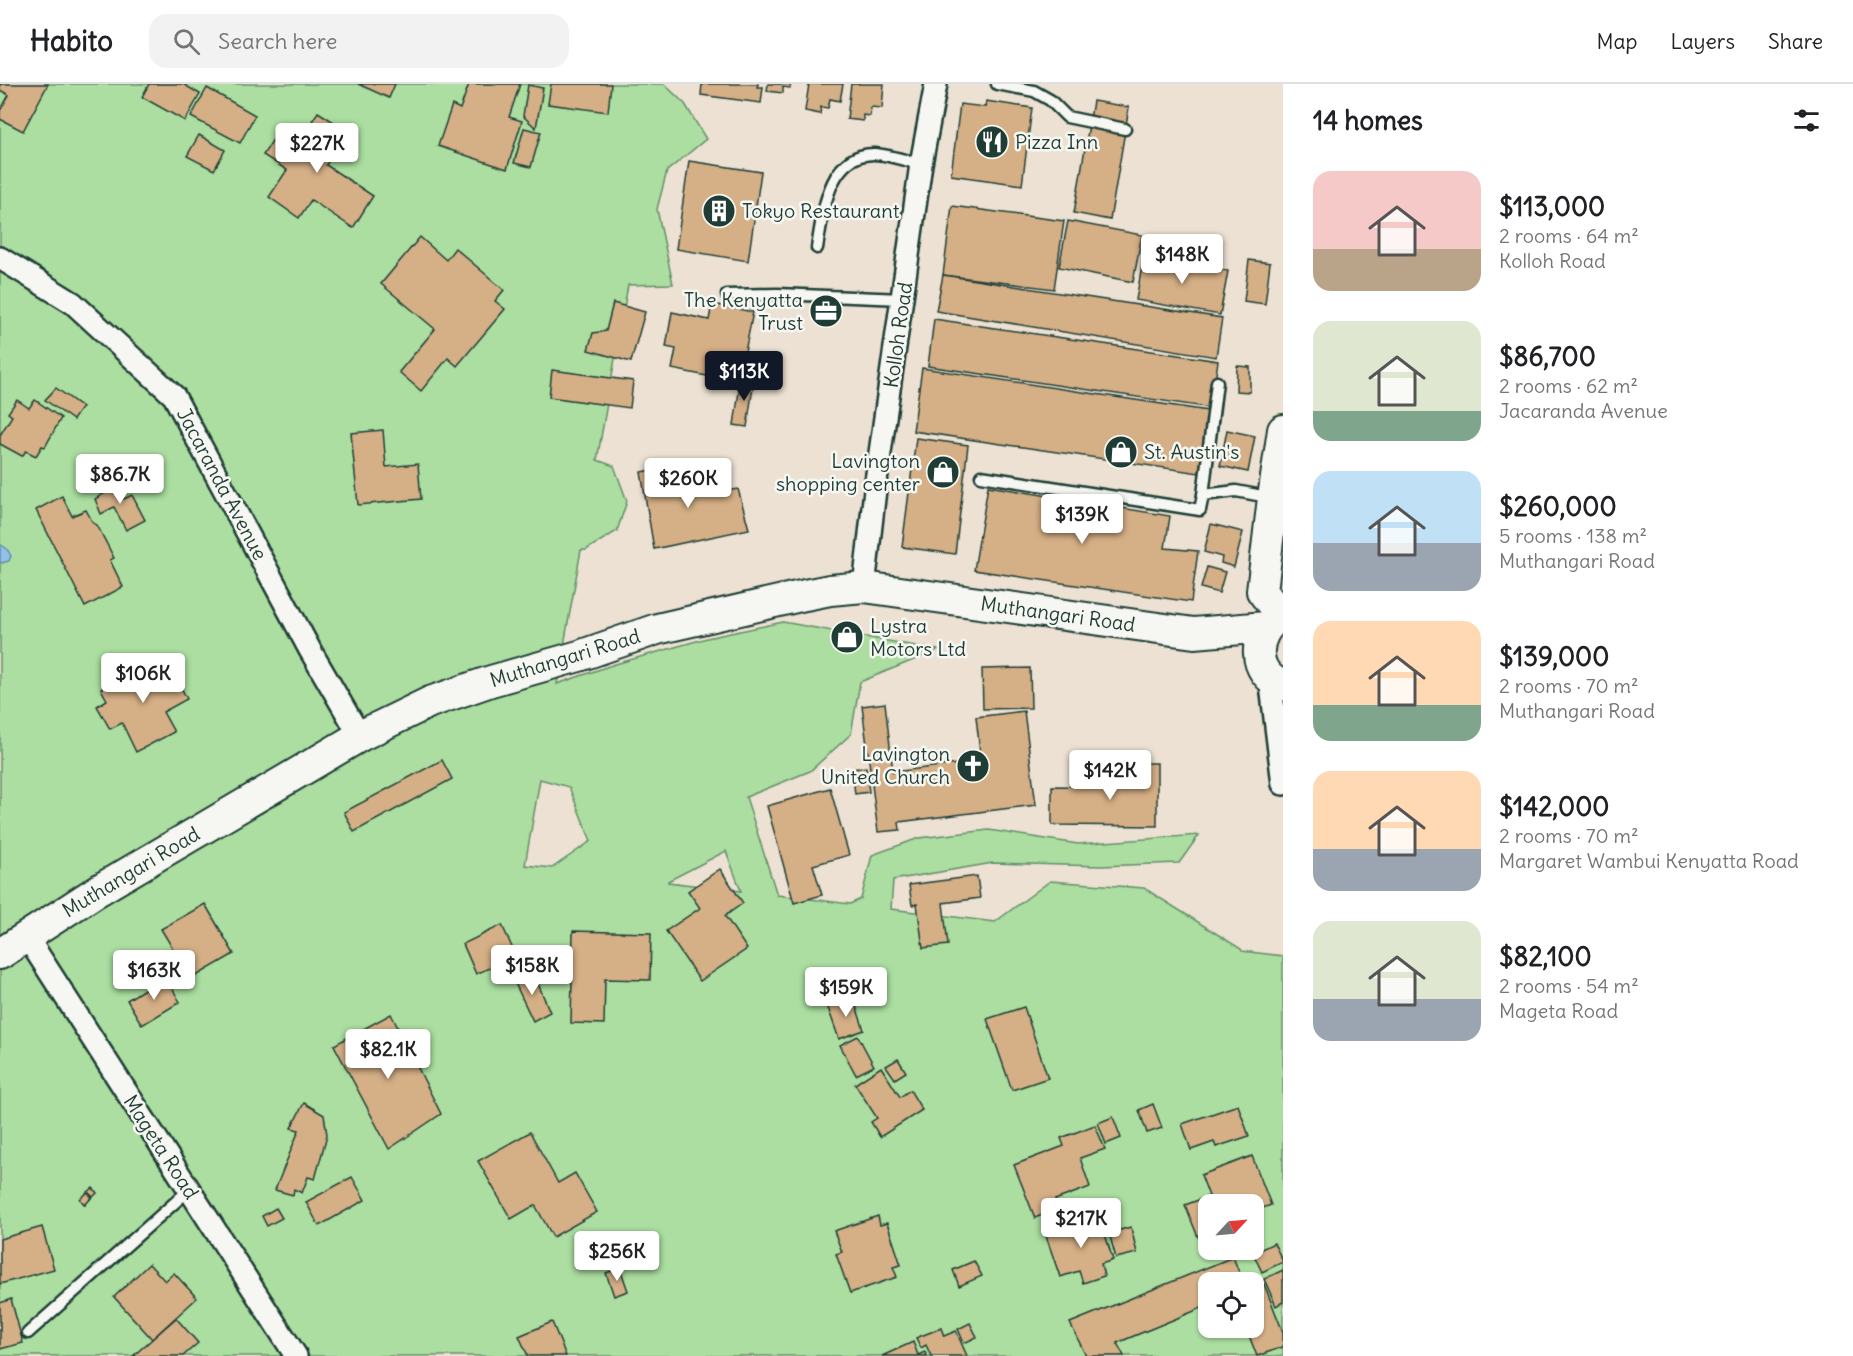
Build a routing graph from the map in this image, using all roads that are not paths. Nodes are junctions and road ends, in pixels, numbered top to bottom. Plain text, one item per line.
1 (936, 84) edge
2 (997, 84) edge
3 (1125, 129) dead end
4 (921, 164) junction
5 (817, 248) dead end
6 (0, 258) edge
7 (727, 295) dead end
8 (903, 299) junction
9 (1217, 382) dead end
10 (1283, 430) edge
11 (981, 476) dead end
12 (1203, 495) junction
13 (1273, 498) junction
14 (864, 587) junction
15 (1276, 619) edge
16 (1194, 633) junction
17 (1270, 673) edge
18 (360, 736) junction
19 (1283, 784) edge
20 (27, 937) junction
21 (0, 954) edge
22 (189, 1190) junction
23 (27, 1333) dead end
24 (296, 1356) edge

1 - 4 street, Kolloh Road
2 - 3 lane
4 - 5 lane
4 - 8 street, Kolloh Road
6 - 18 street, Jacaranda Avenue
7 - 8 lane
8 - 14 street, Kolloh Road
9 - 12 lane
10 - 13 street
11 - 12 lane
12 - 13 lane
13 - 15 street
14 - 16 street, Muthangari Road
14 - 18 street, Muthangari Road
15 - 16 street, Muthangari Road
15 - 17 street
16 - 17 street, Muthangari Road
17 - 19 street
18 - 20 street, Muthangari Road
20 - 21 street, Muthangari Road
20 - 22 street, Mageta Road
22 - 23 lane
22 - 24 street, Mageta Road

